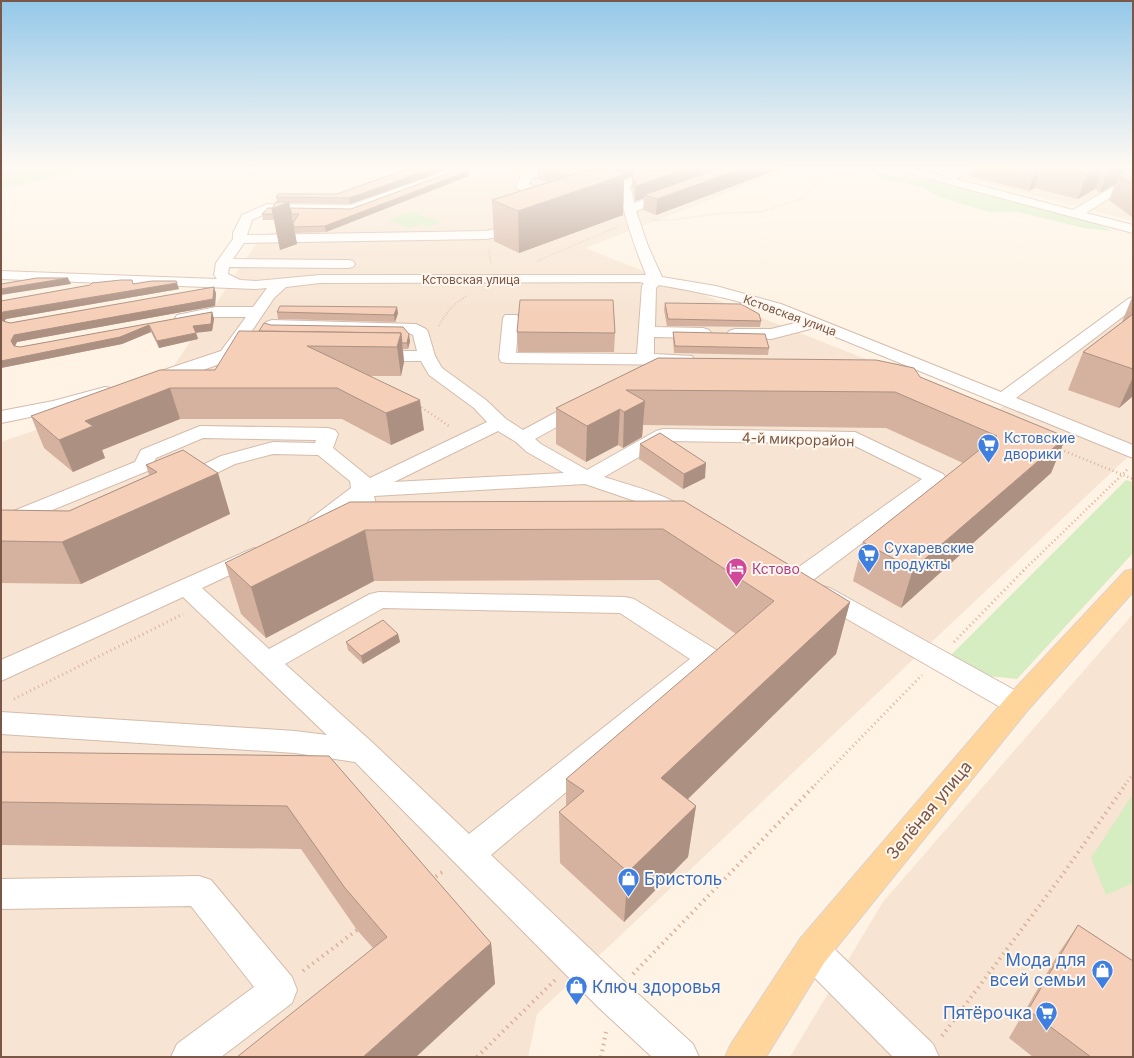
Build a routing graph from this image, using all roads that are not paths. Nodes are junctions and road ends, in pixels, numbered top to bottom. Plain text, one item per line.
1 (252, 215) edge
2 (631, 215) edge
3 (1080, 215) edge
4 (534, 219) edge
5 (1133, 229) edge
6 (240, 239) junction
7 (223, 263) junction
8 (365, 264) dead end
9 (436, 265) dead end
10 (489, 272) junction
11 (1, 275) edge
12 (117, 280) junction
13 (656, 281) junction
14 (281, 283) junction
15 (240, 284) junction
16 (62, 292) edge
17 (169, 296) edge
18 (1133, 302) edge
19 (258, 312) junction
20 (511, 318) dead end
21 (170, 320) edge
22 (814, 323) junction
23 (272, 325) edge
24 (646, 332) junction
25 (893, 355) junction
26 (356, 356) edge
27 (427, 356) junction
28 (645, 359) junction
29 (701, 360) edge
30 (876, 363) edge
31 (933, 371) junction
32 (144, 381) edge
33 (922, 387) edge
34 (122, 388) edge
35 (597, 397) edge
36 (1003, 400) junction
37 (1, 417) edge
38 (1047, 417) junction
39 (1016, 422) edge
40 (499, 423) junction
41 (523, 438) junction
42 (323, 449) junction
43 (1133, 452) edge
44 (587, 478) junction
45 (166, 490) edge
46 (362, 490) junction
47 (383, 516) edge
48 (641, 516) edge
49 (1, 524) edge
50 (45, 526) edge
51 (297, 534) edge
52 (269, 548) edge
53 (778, 569) edge
54 (1133, 577) edge
55 (797, 580) junction
56 (186, 587) junction
57 (267, 662) junction
58 (1, 671) edge
59 (1018, 704) junction
60 (1, 723) edge
61 (363, 751) junction
62 (468, 854) junction
63 (1, 894) edge
64 (812, 951) junction
65 (930, 1048) edge
66 (190, 1057) edge
67 (680, 1057) edge
68 (744, 1057) edge

1 - 6 street
2 - 13 street
3 - 5 street
4 - 6 street
6 - 7 street
7 - 8 street
7 - 15 street
9 - 10 street
10 - 13 street, Кстовская улица
10 - 14 street, Кстовская улица
11 - 12 street
12 - 15 street
12 - 16 street
13 - 22 street, Кстовская улица
13 - 24 street
14 - 15 street, Кстовская улица
14 - 19 street
15 - 17 street
18 - 36 street
19 - 21 street
19 - 32 street
20 - 28 street
22 - 24 street
22 - 25 street, Кстовская улица
23 - 27 street
24 - 28 street
25 - 30 street
25 - 31 street, Кстовская улица
26 - 27 street
27 - 40 street
28 - 29 street
31 - 33 street
31 - 36 street, Кстовская улица
34 - 37 street
35 - 41 street
36 - 38 street, Кстовская улица
38 - 39 street
38 - 43 street, Кстовская улица
40 - 41 street
40 - 46 street
41 - 44 street
42 - 45 street
42 - 46 street
42 - 49 street
44 - 46 street
44 - 48 street
44 - 55 street, 4-й микрорайон
46 - 47 street
46 - 51 street
49 - 50 street
52 - 56 street
53 - 55 street
54 - 59 main road, Зелёная улица
55 - 59 street
56 - 57 street
56 - 58 street
57 - 61 street
57 - 62 street
59 - 64 main road, Зелёная улица
60 - 61 street
61 - 62 street
62 - 67 street
63 - 66 street
64 - 65 street
64 - 68 main road, Зелёная улица

